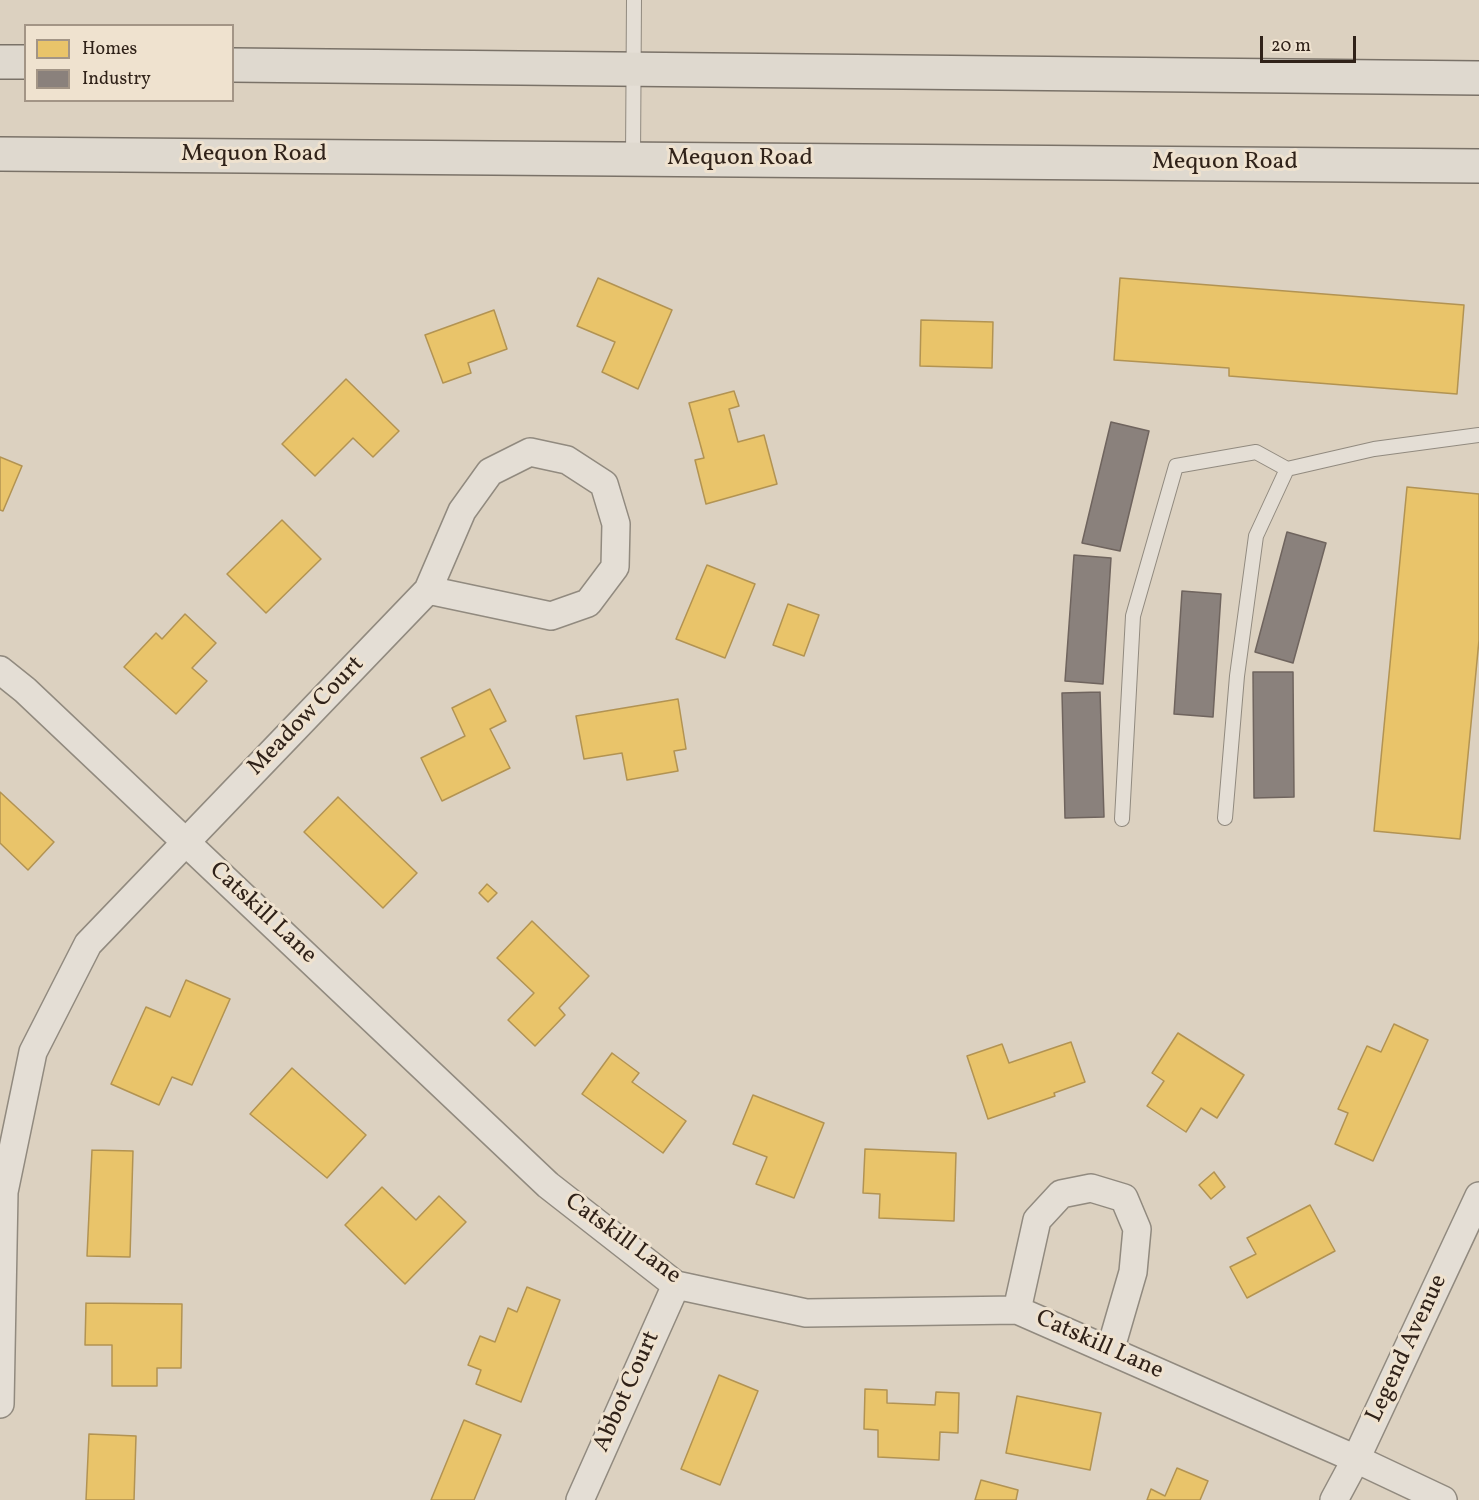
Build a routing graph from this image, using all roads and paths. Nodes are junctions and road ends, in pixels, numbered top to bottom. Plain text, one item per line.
1 (634, 0) edge
2 (0, 62) edge
3 (24, 62) edge
4 (234, 65) edge
5 (633, 70) junction
6 (1479, 78) edge
7 (0, 154) edge
8 (633, 159) junction
9 (1479, 166) edge
10 (1479, 435) edge
11 (1287, 469) junction
12 (428, 590) junction
13 (0, 670) edge
14 (1225, 818) dead end
15 (1122, 819) dead end
16 (186, 843) junction
17 (1479, 1196) edge
18 (676, 1285) junction
19 (1017, 1310) junction
20 (1110, 1351) junction
21 (0, 1404) edge
22 (1356, 1459) junction
23 (580, 1500) edge
24 (1334, 1500) edge
25 (1443, 1500) edge

1 - 5 lane
2 - 3 main road
4 - 5 main road
5 - 6 main road
5 - 8 lane
7 - 8 main road, Mequon Road
8 - 9 main road, Mequon Road
10 - 11 lane
11 - 14 lane
11 - 15 lane
12 - 12 street, Meadow Court
12 - 16 street, Meadow Court
13 - 16 street, Catskill Lane
16 - 18 street, Catskill Lane
16 - 21 street, Meadow Court
17 - 22 street, Legend Avenue
18 - 19 street, Catskill Lane
18 - 23 street, Abbot Court
19 - 20 street, Catskill Lane
19 - 20 street
20 - 22 street, Catskill Lane
22 - 24 street, Legend Avenue
22 - 25 street, Catskill Lane

